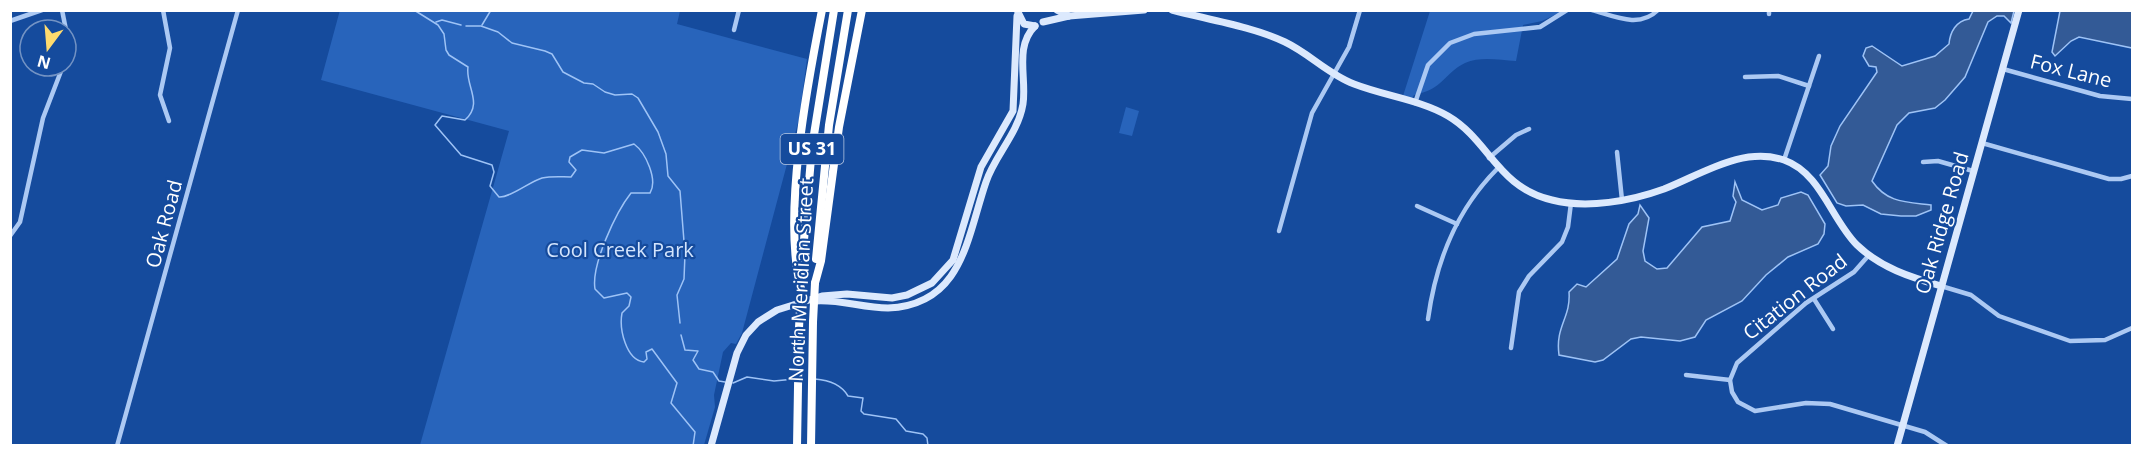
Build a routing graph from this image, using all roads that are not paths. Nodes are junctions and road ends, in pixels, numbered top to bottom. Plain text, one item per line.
1 (42, 10) edge
2 (163, 10) edge
3 (238, 10) edge
4 (739, 10) edge
5 (822, 10) edge
6 (834, 10) edge
7 (848, 10) edge
8 (862, 10) edge
9 (1048, 10) edge
10 (1057, 10) edge
11 (1144, 10) edge
12 (1172, 10) edge
13 (1360, 10) edge
14 (1567, 10) edge
15 (1592, 10) edge
16 (1658, 10) edge
17 (2019, 10) edge
18 (1017, 12) edge
19 (1069, 16) junction
20 (11, 21) edge
21 (1044, 22) junction
22 (1035, 26) junction
23 (734, 30) dead end
24 (1819, 56) dead end
25 (2003, 69) junction
26 (1334, 75) junction
27 (1744, 77) dead end
28 (58, 78) edge
29 (1809, 86) junction
30 (2133, 99) edge
31 (1415, 103) junction
32 (169, 121) dead end
33 (1529, 129) dead end
34 (1982, 143) junction
35 (1617, 152) dead end
36 (1489, 158) junction
37 (1784, 160) junction
38 (1923, 162) dead end
39 (1498, 168) junction
40 (1973, 171) junction
41 (2133, 176) edge
42 (1622, 200) junction
43 (1571, 203) junction
44 (1417, 206) dead end
45 (1457, 224) junction
46 (1279, 231) dead end
47 (10, 236) edge
48 (1869, 255) junction
49 (815, 283) junction
50 (1941, 286) junction
51 (801, 290) junction
52 (1814, 299) junction
53 (792, 305) junction
54 (1428, 319) dead end
55 (2133, 328) edge
56 (1833, 330) dead end
57 (1511, 348) dead end
58 (1686, 375) dead end
59 (1730, 380) junction
60 (1903, 424) junction
61 (117, 446) edge
62 (711, 446) edge
63 (797, 446) edge
64 (811, 446) edge
65 (1897, 446) edge
66 (1947, 446) edge

1 - 20 street
2 - 32 street
3 - 61 street, Oak Road
4 - 23 street
5 - 51 highway
6 - 51 highway, North Meridian Street / US 31
7 - 49 highway, North Meridian Street / US 31
8 - 49 highway
9 - 21 street
10 - 19 street
11 - 19 street
12 - 26 street
13 - 26 street
14 - 31 street
15 - 16 street
17 - 25 street, Oak Ridge Road
18 - 22 street
18 - 53 street
19 - 21 street
21 - 22 street
22 - 53 street
24 - 29 street
25 - 30 street, Fox Lane
25 - 34 street, Oak Ridge Road
26 - 31 street
26 - 46 street
27 - 29 street
28 - 47 street
29 - 37 street
31 - 36 street
33 - 36 street
34 - 40 street, Oak Ridge Road
34 - 41 street
35 - 42 street
36 - 39 street
37 - 42 street
37 - 48 street
38 - 40 street
39 - 43 street
39 - 45 street
40 - 50 street, Oak Ridge Road
42 - 43 street
43 - 57 street
44 - 45 street
45 - 54 street
48 - 50 street
48 - 52 street, Citation Road
49 - 64 highway, North Meridian Street / US 31, bridge
50 - 55 street
50 - 60 street, Oak Ridge Road
51 - 63 highway, North Meridian Street / US 31, bridge
52 - 56 street
52 - 59 street, Citation Road
53 - 62 street
58 - 59 street
59 - 60 street
60 - 65 street, Oak Ridge Road
60 - 66 street

